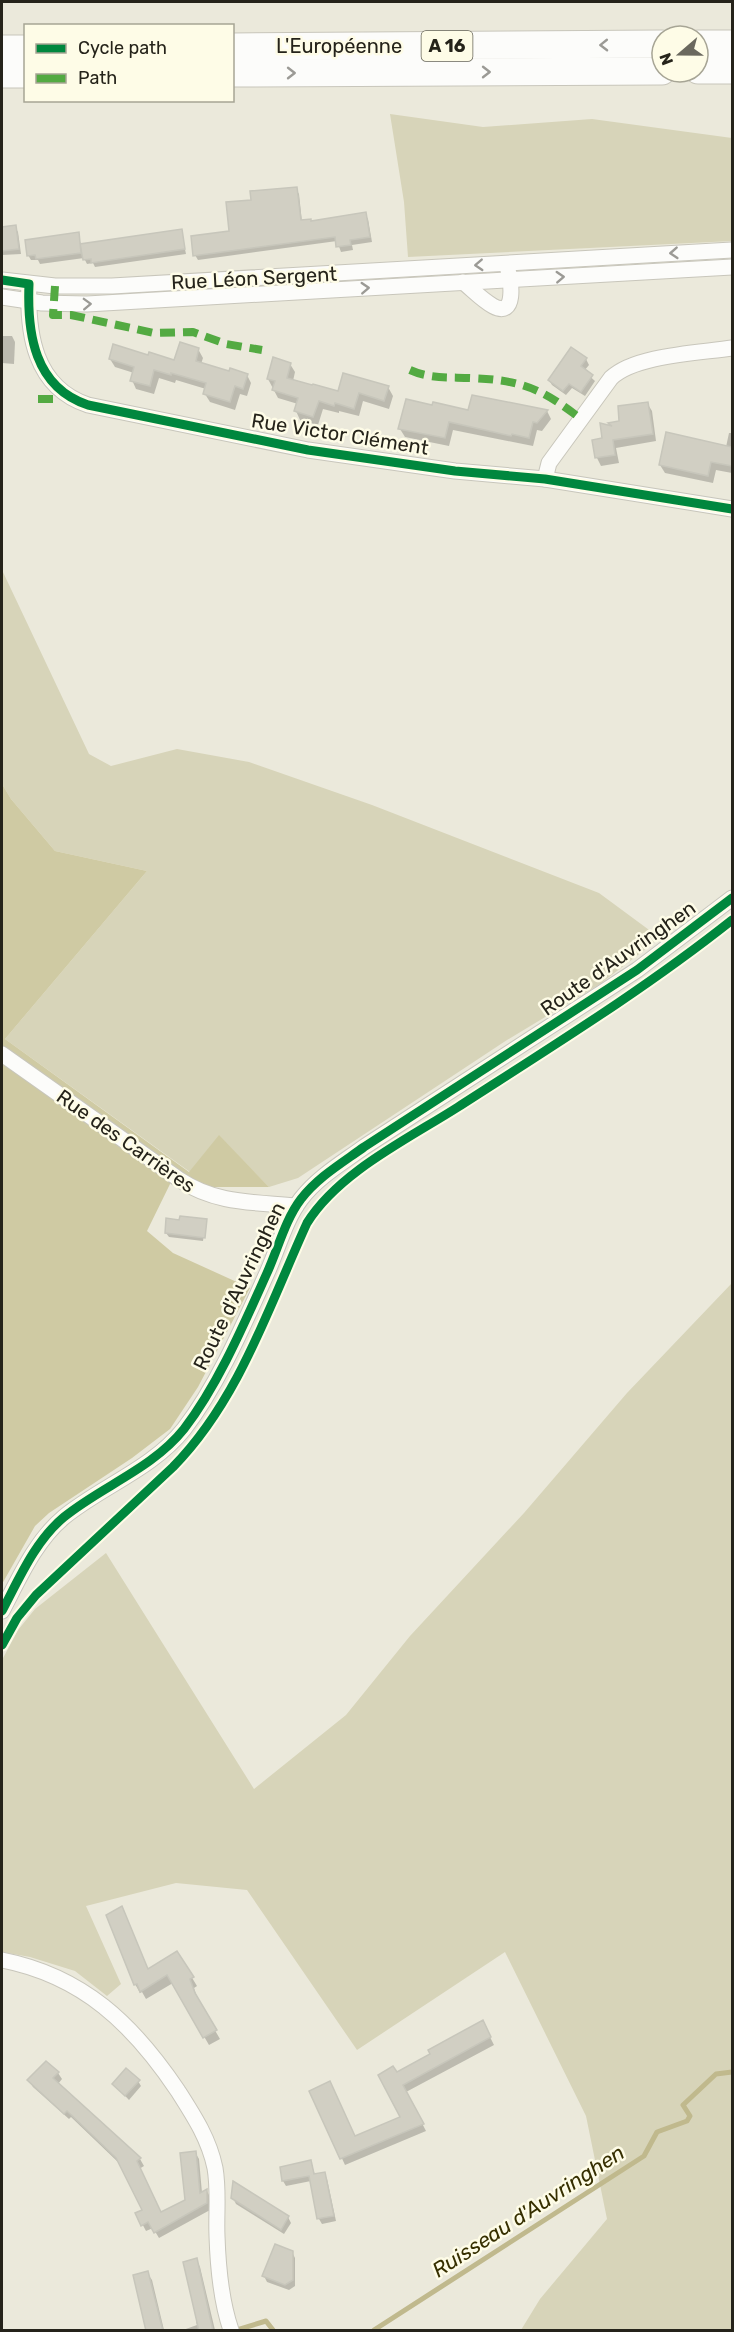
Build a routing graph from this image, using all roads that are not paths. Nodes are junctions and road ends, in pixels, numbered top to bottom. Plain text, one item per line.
1 (650, 44) edge
2 (710, 44) edge
3 (732, 44) edge
4 (234, 47) edge
5 (2, 49) edge
6 (24, 49) edge
7 (710, 70) edge
8 (732, 70) edge
9 (650, 71) edge
10 (234, 73) edge
11 (2, 74) edge
12 (24, 74) edge
13 (732, 250) edge
14 (507, 264) junction
15 (732, 267) edge
16 (510, 279) junction
17 (2, 280) edge
18 (463, 282) junction
19 (29, 284) junction
20 (2, 297) edge
21 (28, 301) junction
22 (732, 348) edge
23 (545, 479) junction
24 (732, 509) edge
25 (732, 898) edge
26 (2, 1054) edge
27 (296, 1206) junction
28 (2, 1611) edge
29 (2, 1960) edge
30 (231, 2331) edge

1 -> 4 highway, L'Européenne / A 16
2 - 3 highway
5 - 6 highway
7 - 8 highway
10 -> 9 highway, L'Européenne / A 16
11 - 12 highway
13 -> 14 street, Rue Léon Sergent
14 - 16 street
14 -> 19 street, Rue Léon Sergent
16 -> 15 street, Rue Léon Sergent
16 - 18 street, Rue Léon Sergent
16 - 18 street
17 - 19 street, Rue Léon Sergent
21 -> 18 street, Rue Léon Sergent
19 - 21 street, Rue Victor Clément
20 - 21 street, Rue Léon Sergent
21 - 23 street, Rue Victor Clément
22 - 23 street
23 - 24 street, Rue Victor Clément
25 - 27 street, Route d'Auvringhen
26 - 27 street, Rue des Carrières
27 - 28 street, Route d'Auvringhen
29 - 30 street

